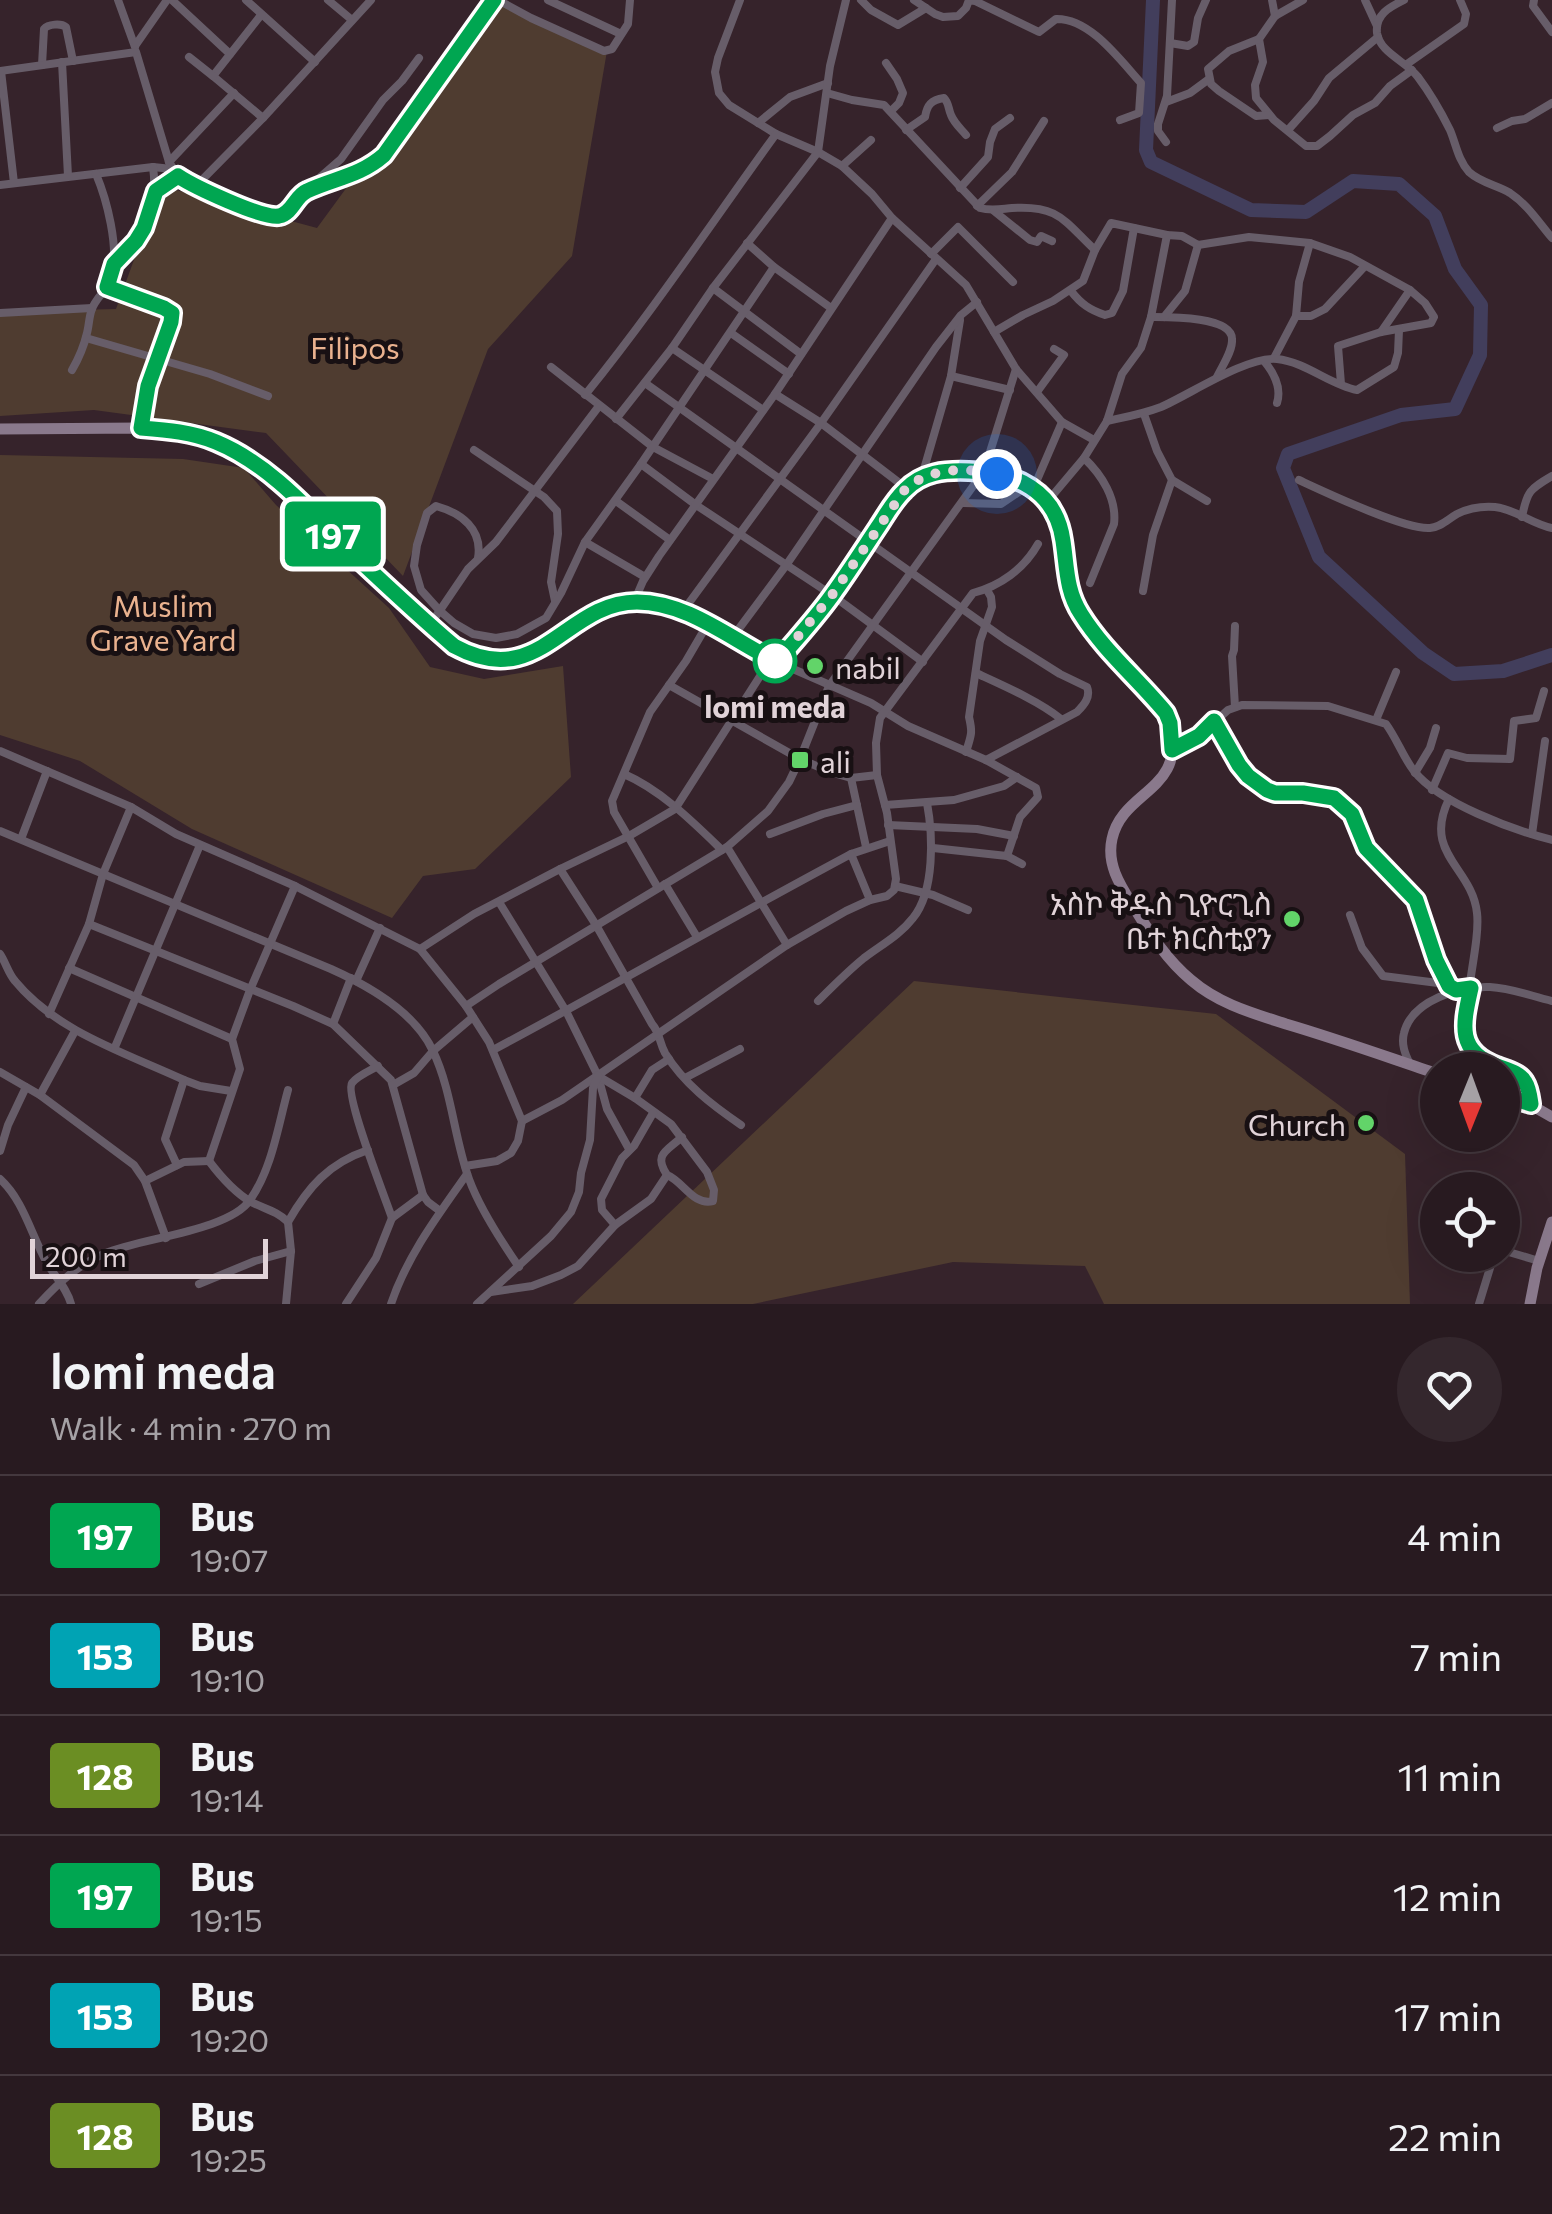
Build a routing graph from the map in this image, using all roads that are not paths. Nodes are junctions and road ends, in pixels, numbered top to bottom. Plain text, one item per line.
1 (170, 0) edge
2 (246, 0) edge
3 (328, 0) edge
4 (371, 0) edge
5 (496, 0) edge
6 (548, 0) edge
7 (630, 0) edge
8 (740, 0) edge
9 (846, 0) edge
10 (861, 0) edge
11 (914, 0) edge
12 (972, 0) edge
13 (1172, 0) edge
14 (1206, 0) edge
15 (1272, 0) edge
16 (1302, 0) edge
17 (1365, 0) edge
18 (1404, 0) edge
19 (1460, 0) edge
20 (1534, 0) edge
21 (121, 1) edge
22 (926, 8) junction
23 (262, 15) junction
24 (1274, 16) junction
25 (352, 20) junction
26 (1377, 26) junction
27 (1552, 32) edge
28 (621, 34) junction
29 (1378, 37) junction
30 (1259, 39) junction
31 (1170, 43) junction
32 (136, 49) junction
33 (230, 54) junction
34 (189, 56) dead end
35 (419, 58) dead end
36 (62, 62) junction
37 (73, 62) junction
38 (315, 62) junction
39 (886, 63) dead end
40 (42, 65) junction
41 (1410, 67) junction
42 (1, 71) edge
43 (213, 76) junction
44 (1209, 79) junction
45 (828, 83) junction
46 (234, 93) junction
47 (827, 93) junction
48 (1552, 103) edge
49 (1162, 108) junction
50 (891, 111) junction
51 (1270, 115) junction
52 (263, 118) junction
53 (1010, 118) dead end
54 (1120, 120) dead end
55 (1044, 121) dead end
56 (758, 123) junction
57 (1498, 128) dead end
58 (906, 130) junction
59 (1288, 130) junction
60 (776, 134) junction
61 (966, 135) dead end
62 (871, 140) dead end
63 (1166, 142) dead end
64 (818, 152) junction
65 (842, 166) junction
66 (153, 167) junction
67 (173, 169) junction
68 (96, 174) junction
69 (68, 176) junction
70 (14, 183) junction
71 (0, 185) edge
72 (195, 187) junction
73 (960, 188) junction
74 (156, 191) junction
75 (302, 193) junction
76 (977, 206) junction
77 (994, 211) junction
78 (892, 218) junction
79 (1134, 228) junction
80 (1166, 236) junction
81 (1552, 238) edge
82 (1052, 241) dead end
83 (747, 243) junction
84 (1310, 243) junction
85 (1198, 245) junction
86 (1095, 250) junction
87 (934, 257) junction
88 (114, 264) junction
89 (1364, 266) junction
90 (774, 267) junction
91 (1012, 282) dead end
92 (107, 287) junction
93 (712, 288) junction
94 (1410, 290) junction
95 (1071, 291) junction
96 (977, 302) junction
97 (92, 308) junction
98 (831, 308) junction
99 (744, 312) junction
100 (0, 313) edge
101 (961, 315) junction
102 (1296, 316) junction
103 (1151, 317) junction
104 (1164, 317) junction
105 (1399, 330) junction
106 (994, 332) junction
107 (1381, 332) junction
108 (731, 334) junction
109 (86, 338) junction
110 (672, 348) junction
111 (1054, 349) dead end
112 (801, 354) junction
113 (156, 359) junction
114 (1269, 359) junction
115 (551, 368) dead end
116 (704, 369) junction
117 (72, 370) dead end
118 (1016, 370) junction
119 (788, 374) junction
120 (951, 376) junction
121 (1217, 377) junction
122 (645, 384) junction
123 (1341, 384) junction
124 (1010, 390) junction
125 (1036, 392) junction
126 (585, 394) junction
127 (775, 394) junction
128 (268, 396) dead end
129 (1277, 403) dead end
130 (598, 406) junction
131 (678, 407) junction
132 (763, 410) junction
133 (1144, 414) junction
134 (616, 419) junction
135 (1107, 421) junction
136 (1062, 422) junction
137 (821, 423) junction
138 (141, 428) junction
139 (0, 429) edge
140 (1094, 440) junction
141 (653, 446) junction
142 (737, 448) junction
143 (474, 450) dead end
144 (863, 455) junction
145 (1084, 458) junction
146 (641, 464) junction
147 (984, 472) junction
148 (1552, 476) edge
149 (922, 477) junction
150 (781, 478) junction
151 (713, 479) junction
152 (1172, 480) junction
153 (1300, 480) dead end
154 (1032, 486) junction
155 (906, 488) junction
156 (534, 491) junction
157 (616, 500) junction
158 (1206, 500) dead end
159 (1047, 502) junction
160 (963, 503) junction
161 (696, 505) junction
162 (824, 510) junction
163 (1522, 516) junction
164 (1552, 528) edge
165 (742, 534) junction
166 (670, 540) junction
167 (869, 541) junction
168 (585, 542) junction
169 (1038, 544) dead end
170 (478, 558) junction
171 (787, 564) junction
172 (913, 571) junction
173 (645, 577) junction
174 (1090, 583) dead end
175 (987, 590) junction
176 (1143, 591) dead end
177 (832, 595) junction
178 (555, 601) junction
179 (634, 602) junction
180 (962, 606) junction
181 (439, 610) junction
182 (684, 612) junction
183 (986, 624) junction
184 (430, 625) junction
185 (707, 625) junction
186 (872, 626) junction
187 (1234, 626) dead end
188 (732, 638) junction
189 (774, 661) junction
190 (923, 662) junction
191 (1396, 672) dead end
192 (976, 674) junction
193 (668, 685) junction
194 (829, 686) junction
195 (1544, 691) dead end
196 (1234, 707) junction
197 (885, 711) junction
198 (1061, 719) junction
199 (1376, 720) junction
200 (1214, 721) junction
201 (732, 722) junction
202 (1436, 728) dead end
203 (1545, 740) dead end
204 (1172, 750) junction
205 (0, 751) edge
206 (966, 752) junction
207 (800, 760) junction
208 (986, 760) junction
209 (47, 771) junction
210 (1416, 773) junction
211 (624, 774) junction
212 (877, 775) junction
213 (851, 778) junction
214 (1017, 778) junction
215 (1432, 790) junction
216 (1448, 799) junction
217 (927, 803) junction
218 (857, 805) junction
219 (885, 805) junction
220 (132, 807) junction
221 (676, 809) junction
222 (768, 811) junction
223 (888, 826) junction
224 (783, 827) junction
225 (932, 828) junction
226 (0, 831) edge
227 (770, 834) dead end
228 (1532, 834) junction
229 (629, 836) junction
230 (1014, 836) junction
231 (20, 840) junction
232 (1552, 840) edge
233 (890, 841) junction
234 (200, 845) junction
235 (725, 848) junction
236 (866, 848) junction
237 (933, 848) junction
238 (851, 854) junction
239 (1008, 856) junction
240 (1022, 864) dead end
241 (560, 868) junction
242 (103, 874) junction
243 (295, 886) junction
244 (662, 886) junction
245 (895, 886) junction
246 (924, 894) junction
247 (870, 900) junction
248 (499, 902) junction
249 (175, 903) junction
250 (760, 903) junction
251 (968, 910) dead end
252 (1350, 914) dead end
253 (89, 924) junction
254 (596, 924) junction
255 (380, 928) junction
256 (696, 937) junction
257 (269, 944) junction
258 (788, 945) junction
259 (420, 949) junction
260 (155, 950) junction
261 (0, 954) edge
262 (536, 962) junction
263 (69, 968) junction
264 (354, 979) junction
265 (626, 979) junction
266 (1452, 988) junction
267 (1471, 988) junction
268 (250, 990) junction
269 (136, 998) junction
270 (818, 1001) dead end
271 (1552, 1001) edge
272 (466, 1006) junction
273 (566, 1011) junction
274 (50, 1014) junction
275 (473, 1017) junction
276 (332, 1024) junction
277 (76, 1031) junction
278 (660, 1033) junction
279 (232, 1039) junction
280 (115, 1047) junction
281 (740, 1049) dead end
282 (493, 1050) junction
283 (433, 1051) junction
284 (670, 1058) junction
285 (1410, 1064) junction
286 (378, 1066) junction
287 (1420, 1068) edge
288 (0, 1072) edge
289 (598, 1076) junction
290 (685, 1078) junction
291 (184, 1080) junction
292 (393, 1085) junction
293 (26, 1087) junction
294 (288, 1090) dead end
295 (231, 1091) junction
296 (40, 1095) junction
297 (635, 1098) junction
298 (1520, 1101) edge
299 (1531, 1104) junction
300 (653, 1113) junction
301 (1552, 1117) edge
302 (522, 1121) junction
303 (741, 1125) dead end
304 (682, 1136) junction
305 (629, 1149) junction
306 (368, 1150) junction
307 (0, 1151) edge
308 (209, 1161) junction
309 (177, 1165) junction
310 (466, 1170) junction
311 (667, 1175) junction
312 (0, 1179) edge
313 (145, 1181) junction
314 (423, 1195) junction
315 (250, 1201) junction
316 (440, 1211) junction
317 (392, 1218) junction
318 (288, 1222) junction
319 (1552, 1222) edge
320 (615, 1225) junction
321 (166, 1238) junction
322 (290, 1251) junction
323 (1520, 1258) edge
324 (1538, 1265) junction
325 (519, 1267) junction
326 (1552, 1268) edge
327 (1489, 1272) edge
328 (60, 1282) junction
329 (199, 1284) dead end
330 (491, 1292) junction
331 (348, 1303) edge
332 (39, 1304) edge
333 (72, 1304) edge
334 (286, 1304) edge
335 (391, 1304) edge
336 (477, 1304) edge
337 (1479, 1304) edge
338 (1530, 1304) edge

1 - 32 street
1 - 33 street
2 - 23 street
3 - 25 street
4 - 25 street
5 - 28 street
5 - 75 street
6 - 28 street
7 - 28 street
8 - 56 street
9 - 45 street
10 - 22 street
11 - 22 street
12 - 22 street
12 - 54 street
13 - 31 street
14 - 31 street
15 - 24 street
16 - 24 street
17 - 26 street
18 - 26 street
19 - 41 street
20 - 27 street
21 - 32 street
23 - 33 street
23 - 38 street
24 - 30 street
25 - 38 street
26 - 29 street
29 - 41 street
29 - 59 street
30 - 44 street
30 - 51 street
31 - 49 street
32 - 37 street
32 - 67 street
33 - 43 street
34 - 43 street
35 - 75 street
36 - 37 street
36 - 40 street
36 - 69 street
37 - 40 street
38 - 52 street
39 - 50 street
40 - 42 street
41 - 59 street
41 - 81 street
42 - 70 street
43 - 46 street
44 - 49 street
44 - 51 street
45 - 47 street
45 - 56 street
46 - 52 street
46 - 67 street
47 - 50 street
47 - 64 street
48 - 57 street
49 - 63 street
50 - 58 street
51 - 59 street
52 - 72 street
53 - 73 street
55 - 76 street
56 - 60 street
58 - 61 street
58 - 73 street
60 - 64 street
60 - 126 street
62 - 65 street
64 - 65 street
64 - 83 street
65 - 78 street
66 - 67 street
66 - 68 street
66 - 74 street
67 - 72 street
67 - 74 street
68 - 69 street
68 - 88 street
69 - 70 street
70 - 71 street
72 - 75 street
73 - 76 street
74 - 88 street
76 - 77 street
77 - 82 street
77 - 86 street
78 - 87 street
78 - 98 street
79 - 80 street
79 - 86 street
79 - 95 street
80 - 85 street
80 - 103 street
83 - 90 street
83 - 93 street
84 - 85 street
84 - 89 street
84 - 102 street
85 - 104 street
86 - 95 street
87 - 91 street
87 - 96 street
87 - 137 street
88 - 92 street
89 - 94 street
89 - 102 street
90 - 98 street
90 - 99 street
92 - 97 street
92 - 113 street
93 - 99 street
93 - 110 street
94 - 105 street
94 - 107 street
95 - 106 street
96 - 101 street
96 - 106 street
97 - 100 street
97 - 109 street
98 - 112 street
99 - 108 street
99 - 112 street
101 - 120 street
101 - 144 street
102 - 114 street
103 - 104 street
103 - 135 street
104 - 121 street
105 - 107 street
105 - 123 street
106 - 118 street
107 - 123 street
108 - 116 street
108 - 119 street
109 - 113 street
109 - 117 street
110 - 116 street
110 - 122 street
111 - 125 street
112 - 119 street
113 - 128 street
113 - 138 street
114 - 121 street
114 - 123 street
114 - 129 street
115 - 126 street
116 - 131 street
116 - 132 street
118 - 124 street
118 - 125 street
119 - 127 street
120 - 124 street
120 - 149 street
121 - 133 street
122 - 131 street
122 - 134 street
124 - 147 street
125 - 136 street
126 - 130 street
127 - 132 street
127 - 137 street
130 - 134 street
130 - 156 street
131 - 141 street
131 - 142 street
132 - 142 street
133 - 135 street
133 - 152 street
134 - 141 street
135 - 140 street
136 - 140 street
136 - 154 street
137 - 144 street
137 - 150 street
138 - 139 street
138 - 184 street
140 - 145 street
141 - 146 street
141 - 151 street
142 - 150 street
142 - 151 street
143 - 156 street
144 - 155 street
144 - 162 street
145 - 159 street
145 - 174 street
146 - 157 street
146 - 161 street
147 - 149 street
147 - 154 street
147 - 160 street
148 - 163 street
149 - 155 street
150 - 162 street
150 - 165 street
151 - 161 street
152 - 158 street
152 - 176 street
153 - 163 street
154 - 159 street
154 - 160 street
155 - 167 street
156 - 170 street
156 - 178 street
157 - 166 street
157 - 168 street
159 - 204 street
160 - 172 street
161 - 165 street
161 - 166 street
162 - 167 street
162 - 171 street
163 - 164 street
165 - 171 street
165 - 182 street
166 - 173 street
167 - 172 street
167 - 177 street
168 - 173 street
168 - 178 street
169 - 175 street
170 - 181 street
170 - 181 street
171 - 177 street
171 - 188 street
172 - 180 street
172 - 186 street
173 - 179 street
175 - 180 street
175 - 183 street
177 - 186 street
177 - 189 street
178 - 181 street
179 - 182 street
179 - 184 street
180 - 183 street
180 - 190 street
181 - 184 street
182 - 185 street
183 - 192 street
183 - 198 street
185 - 188 street
185 - 193 street
186 - 190 street
186 - 194 street
187 - 196 street
188 - 189 street
189 - 194 street
189 - 201 street
190 - 197 street
191 - 199 street
192 - 198 street
192 - 206 street
193 - 201 street
193 - 211 street
194 - 197 street
194 - 207 street
195 - 215 street
196 - 199 street
196 - 200 street
197 - 206 street
197 - 212 street
198 - 208 street
199 - 210 street
200 - 204 street
200 - 266 street
201 - 207 street
201 - 221 street
202 - 210 street
203 - 228 street
204 - 285 street
205 - 209 street
206 - 208 street
207 - 213 street
207 - 222 street
208 - 214 street
209 - 220 street
209 - 231 street
210 - 215 street
211 - 221 street
211 - 229 street
212 - 213 street
212 - 219 street
213 - 218 street
214 - 217 street
214 - 230 street
215 - 216 street
216 - 228 street
216 - 267 street
217 - 219 street
217 - 225 street
218 - 224 street
218 - 236 street
219 - 223 street
220 - 234 street
220 - 242 street
221 - 229 street
221 - 235 street
222 - 224 street
222 - 235 street
223 - 225 street
223 - 233 street
224 - 227 street
225 - 230 street
225 - 237 street
226 - 231 street
228 - 232 street
229 - 241 street
229 - 244 street
230 - 239 street
231 - 242 street
233 - 236 street
233 - 245 street
234 - 243 street
234 - 249 street
235 - 244 street
235 - 250 street
236 - 238 street
237 - 239 street
237 - 246 street
238 - 247 street
238 - 250 street
239 - 240 street
241 - 248 street
241 - 254 street
242 - 249 street
242 - 253 street
243 - 255 street
243 - 257 street
244 - 254 street
244 - 256 street
245 - 246 street
245 - 247 street
246 - 251 street
246 - 270 street
247 - 258 street
248 - 259 street
248 - 262 street
249 - 257 street
249 - 260 street
250 - 256 street
250 - 258 street
252 - 266 street
253 - 260 street
253 - 263 street
254 - 262 street
254 - 265 street
255 - 259 street
255 - 264 street
256 - 265 street
257 - 264 street
257 - 268 street
258 - 278 street
259 - 272 street
260 - 268 street
260 - 269 street
261 - 274 street
262 - 272 street
262 - 273 street
263 - 269 street
263 - 274 street
264 - 276 street
264 - 283 street
265 - 273 street
265 - 278 street
266 - 267 street
266 - 285 street
267 - 271 street
267 - 299 street
268 - 276 street
268 - 279 street
269 - 279 street
269 - 280 street
272 - 275 street
273 - 282 street
273 - 289 street
274 - 277 street
275 - 282 street
275 - 283 street
276 - 286 street
277 - 280 street
277 - 296 street
278 - 284 street
278 - 289 street
279 - 295 street
280 - 291 street
281 - 290 street
282 - 302 street
283 - 292 street
283 - 310 street
284 - 290 street
284 - 297 street
285 - 287 street
286 - 292 street
286 - 306 street
288 - 293 street
289 - 297 street
289 - 302 street
289 - 305 street
289 - 325 street
290 - 303 street
291 - 295 street
291 - 309 street
292 - 314 street
293 - 296 street
293 - 307 street
294 - 315 street
295 - 308 street
296 - 313 street
297 - 300 street
298 - 299 street
299 - 301 street
300 - 304 street
300 - 305 street
302 - 310 street
304 - 311 street
304 - 311 street
305 - 320 street
306 - 317 street
306 - 318 street
308 - 309 street
308 - 315 street
309 - 313 street
310 - 316 street
310 - 325 street
311 - 320 street
312 - 328 street
313 - 321 street
314 - 316 street
314 - 317 street
315 - 318 street
315 - 321 street
316 - 335 street
317 - 331 street
318 - 322 street
319 - 324 street
320 - 330 street
321 - 328 street
322 - 329 street
322 - 334 street
323 - 324 street
324 - 326 street
324 - 338 street
325 - 330 street
327 - 337 street
328 - 332 street
328 - 333 street
330 - 336 street

